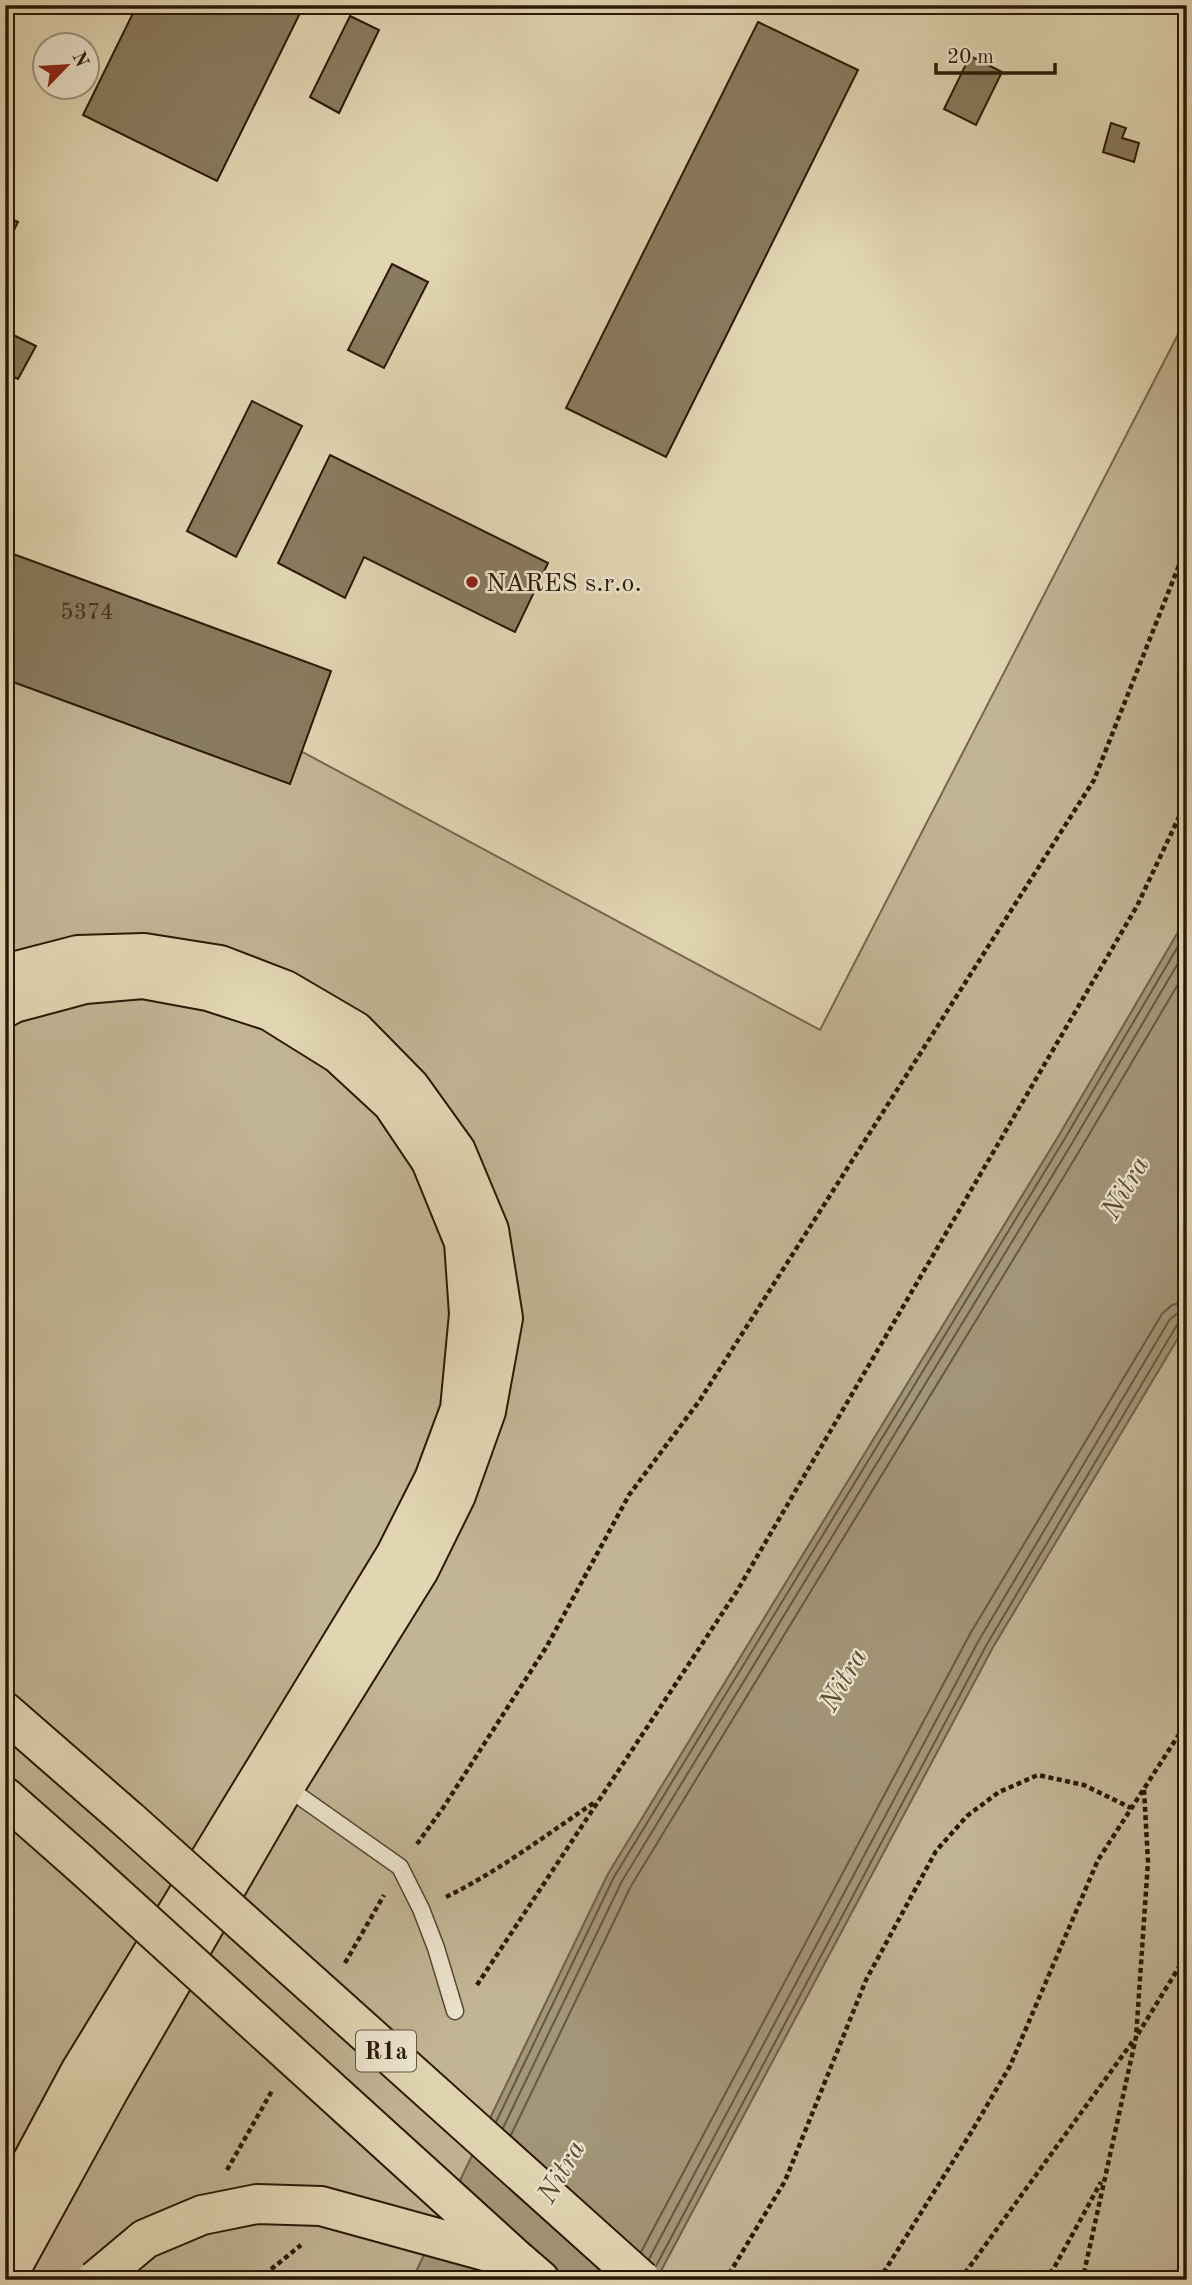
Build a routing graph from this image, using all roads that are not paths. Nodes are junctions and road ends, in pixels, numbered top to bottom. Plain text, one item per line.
1 (5, 974) edge
2 (5, 1008) edge
3 (5, 1712) edge
4 (285, 1786) junction
5 (5, 1797) edge
6 (455, 2011) road end
7 (5, 2212) edge
8 (529, 2270) edge
9 (5, 2280) edge
10 (96, 2280) edge
11 (641, 2280) edge

1 - 4 highway
2 - 7 highway
3 - 11 highway, R1a, bridge
4 - 6 lane
4 - 9 highway
5 - 8 highway, R1a, bridge
8 - 10 highway, bridge

